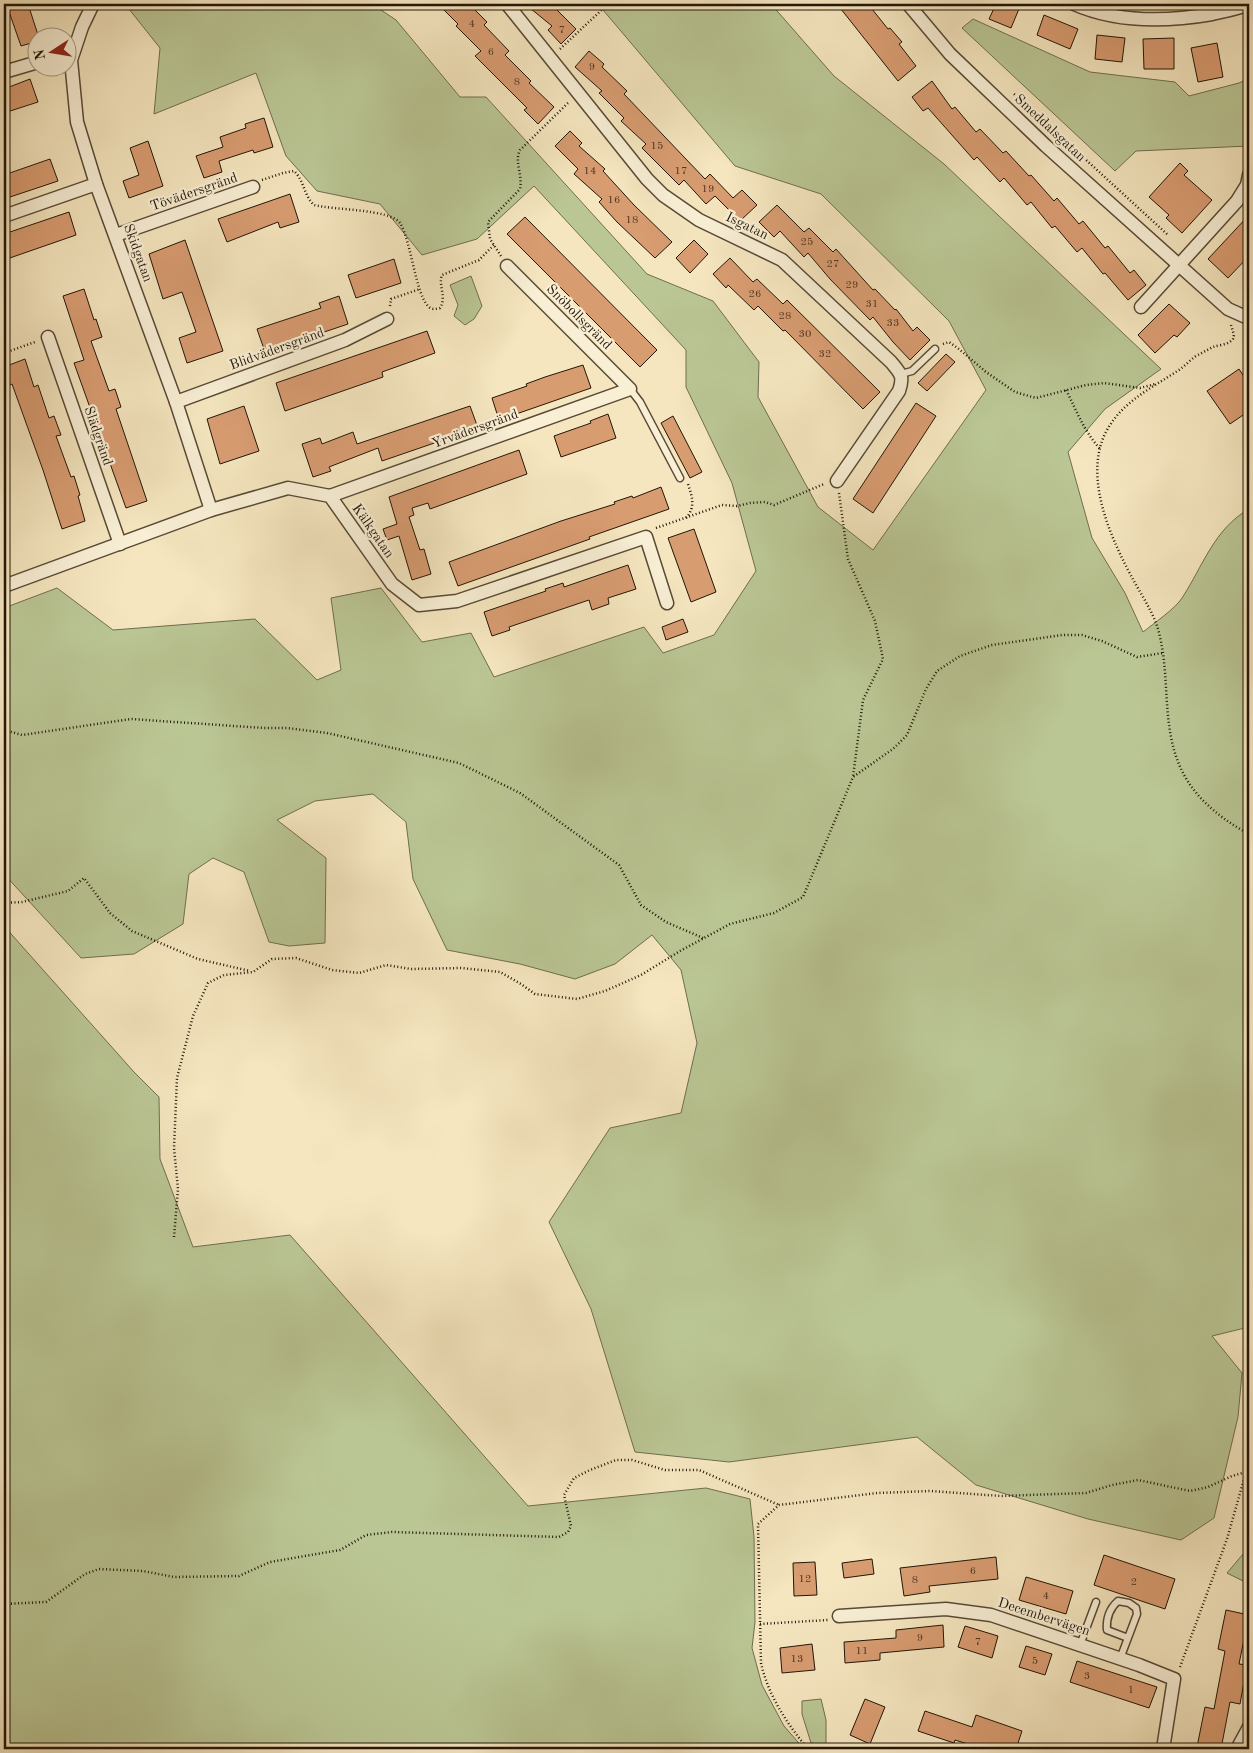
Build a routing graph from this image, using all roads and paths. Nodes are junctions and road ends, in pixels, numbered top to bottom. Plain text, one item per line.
1 (93, 4) edge
2 (507, 4) edge
3 (608, 4) edge
4 (908, 4) edge
5 (1074, 4) edge
6 (1249, 4) edge
7 (78, 37) edge
8 (550, 59) junction
9 (28, 65) edge
10 (4, 72) edge
11 (71, 78) edge
12 (578, 94) junction
13 (1013, 94) dead end
14 (1249, 175) edge
15 (96, 184) junction
16 (253, 187) joint
17 (4, 216) edge
18 (116, 235) junction
19 (1173, 240) dead end
20 (494, 245) junction
21 (507, 266) joint
22 (1179, 266) junction
23 (420, 289) junction
24 (1141, 307) dead end
25 (1249, 317) edge
26 (387, 319) joint
27 (1229, 322) dead end
28 (48, 337) joint
29 (935, 349) joint
30 (4, 354) edge
31 (901, 374) junction
32 (1156, 384) junction
33 (630, 389) junction
34 (1066, 390) junction
35 (176, 402) junction
36 (1100, 449) junction
37 (680, 478) joint
38 (837, 481) junction
39 (330, 496) junction
40 (211, 510) junction
41 (685, 519) junction
42 (646, 537) junction
43 (120, 544) junction
44 (4, 586) edge
45 (667, 603) dead end
46 (1163, 653) junction
47 (4, 730) edge
48 (853, 777) junction
49 (1249, 834) edge
50 (4, 903) edge
51 (703, 938) junction
52 (253, 972) junction
53 (174, 1237) dead end
54 (1249, 1466) edge
55 (1246, 1472) junction
56 (779, 1505) junction
57 (1096, 1602) dead end
58 (4, 1604) edge
59 (839, 1616) joint
60 (760, 1624) junction
61 (1128, 1638) junction
62 (1080, 1645) junction
63 (1120, 1659) junction
64 (1174, 1679) junction
65 (1249, 1726) edge
66 (808, 1749) edge
67 (1163, 1749) edge
68 (1237, 1749) edge

1 - 7 street, Skidgatan
2 - 8 street, Isgatan
3 - 8 path
4 - 22 street, Smeddalsgatan
5 - 6 street
8 - 12 street, Isgatan
9 - 10 street
11 - 15 street, Skidgatan
12 - 20 path
12 - 31 street, Isgatan
13 - 19 path
14 - 22 street
15 - 17 street
15 - 18 street, Skidgatan
16 - 18 street, Tövädersgränd
16 - 23 path
18 - 35 street, Skidgatan
20 - 21 path
20 - 23 path
21 - 33 street, Snöbollsgränd
22 - 24 street
22 - 25 street, Smeddalsgatan
23 - 26 path
26 - 35 street, Blidvädersgränd
27 - 32 path
28 - 30 path
28 - 43 street, Slädgränd
29 - 31 lane
29 - 34 path
31 - 38 street
32 - 34 path
32 - 36 path
33 - 37 lane
33 - 39 street, Yrvädersgränd
34 - 36 path
35 - 40 street, Skidgatan
36 - 46 path
37 - 41 path
38 - 41 path
38 - 48 path
39 - 40 street
39 - 42 street, Kälkgatan
40 - 43 street
41 - 42 path
42 - 45 street
43 - 44 street
46 - 48 path
46 - 49 path
47 - 51 path
48 - 51 path
50 - 52 path
51 - 52 path
52 - 53 path
54 - 55 path
55 - 56 path
55 - 64 path
56 - 58 path
56 - 60 path
57 - 62 lane
59 - 60 path
59 - 62 street, Decembervägen
60 - 66 path
61 - 61 lane
61 - 63 lane
62 - 63 street, Decembervägen
63 - 64 street, Decembervägen
64 - 67 street
65 - 68 street

